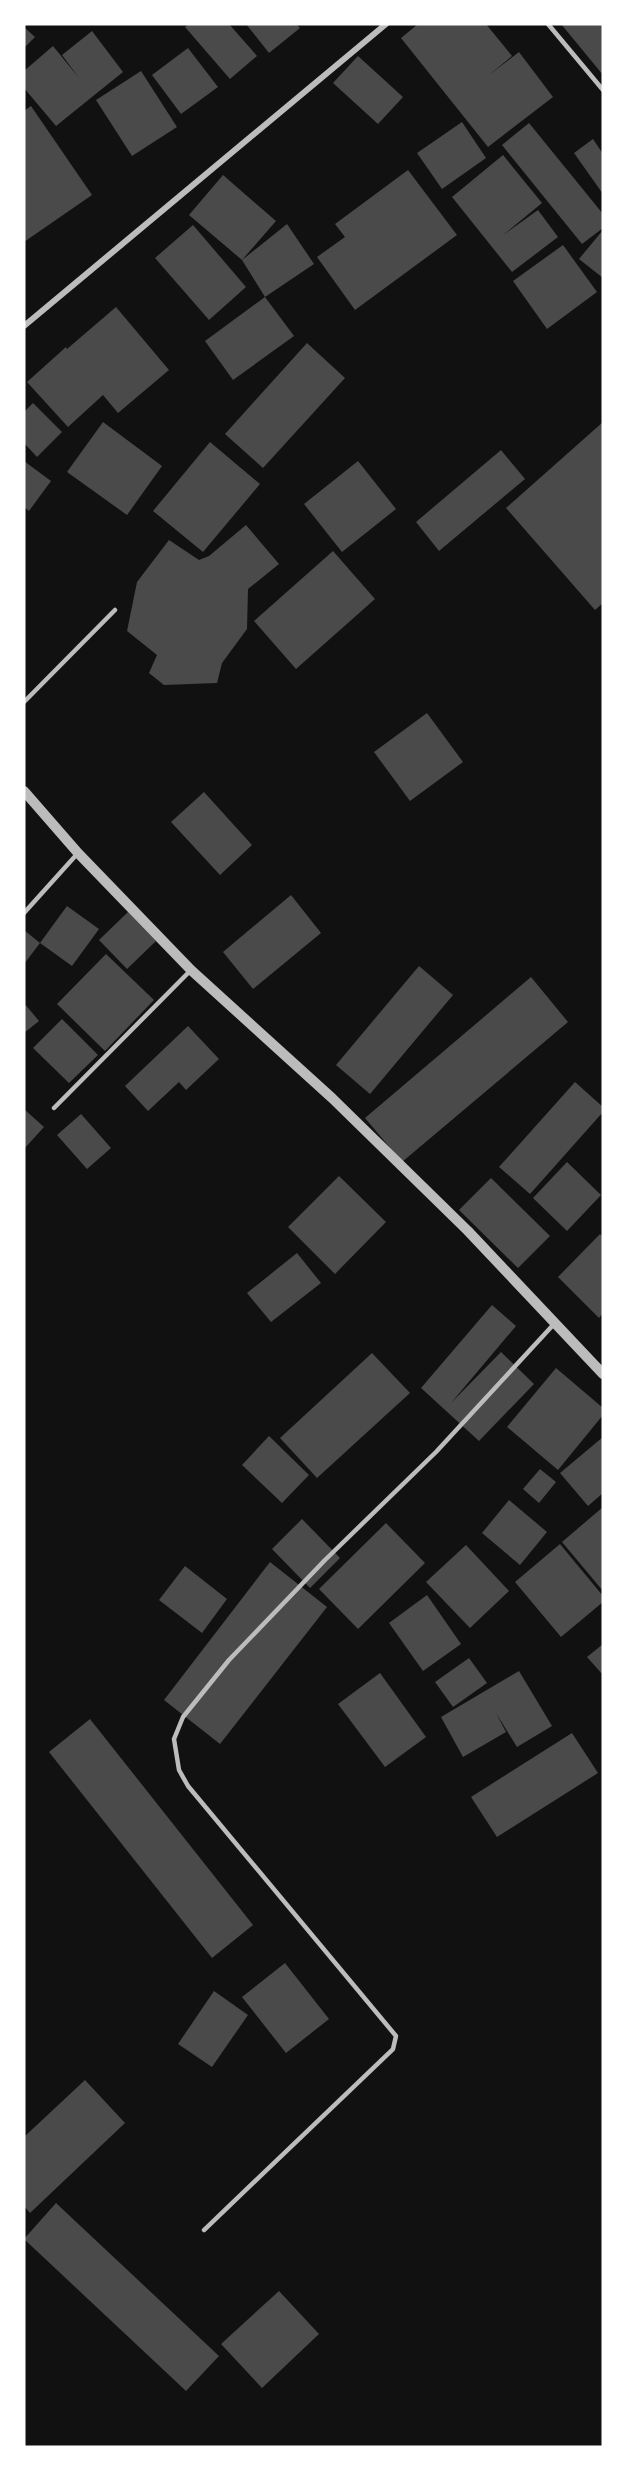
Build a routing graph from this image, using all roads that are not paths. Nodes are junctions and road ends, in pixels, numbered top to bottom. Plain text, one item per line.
1 (386, 24) edge
2 (548, 24) edge
3 (603, 90) edge
4 (24, 326) edge
5 (116, 610) dead end
6 (24, 702) edge
7 (24, 791) edge
8 (78, 853) junction
9 (24, 913) edge
10 (190, 970) junction
11 (54, 1108) dead end
12 (554, 1324) junction
13 (603, 1374) edge
14 (204, 2230) dead end

1 - 4 street
2 - 3 lane
5 - 6 lane
7 - 8 street
8 - 9 lane
8 - 10 street
10 - 11 lane
10 - 12 street
12 - 13 street
12 - 14 lane

